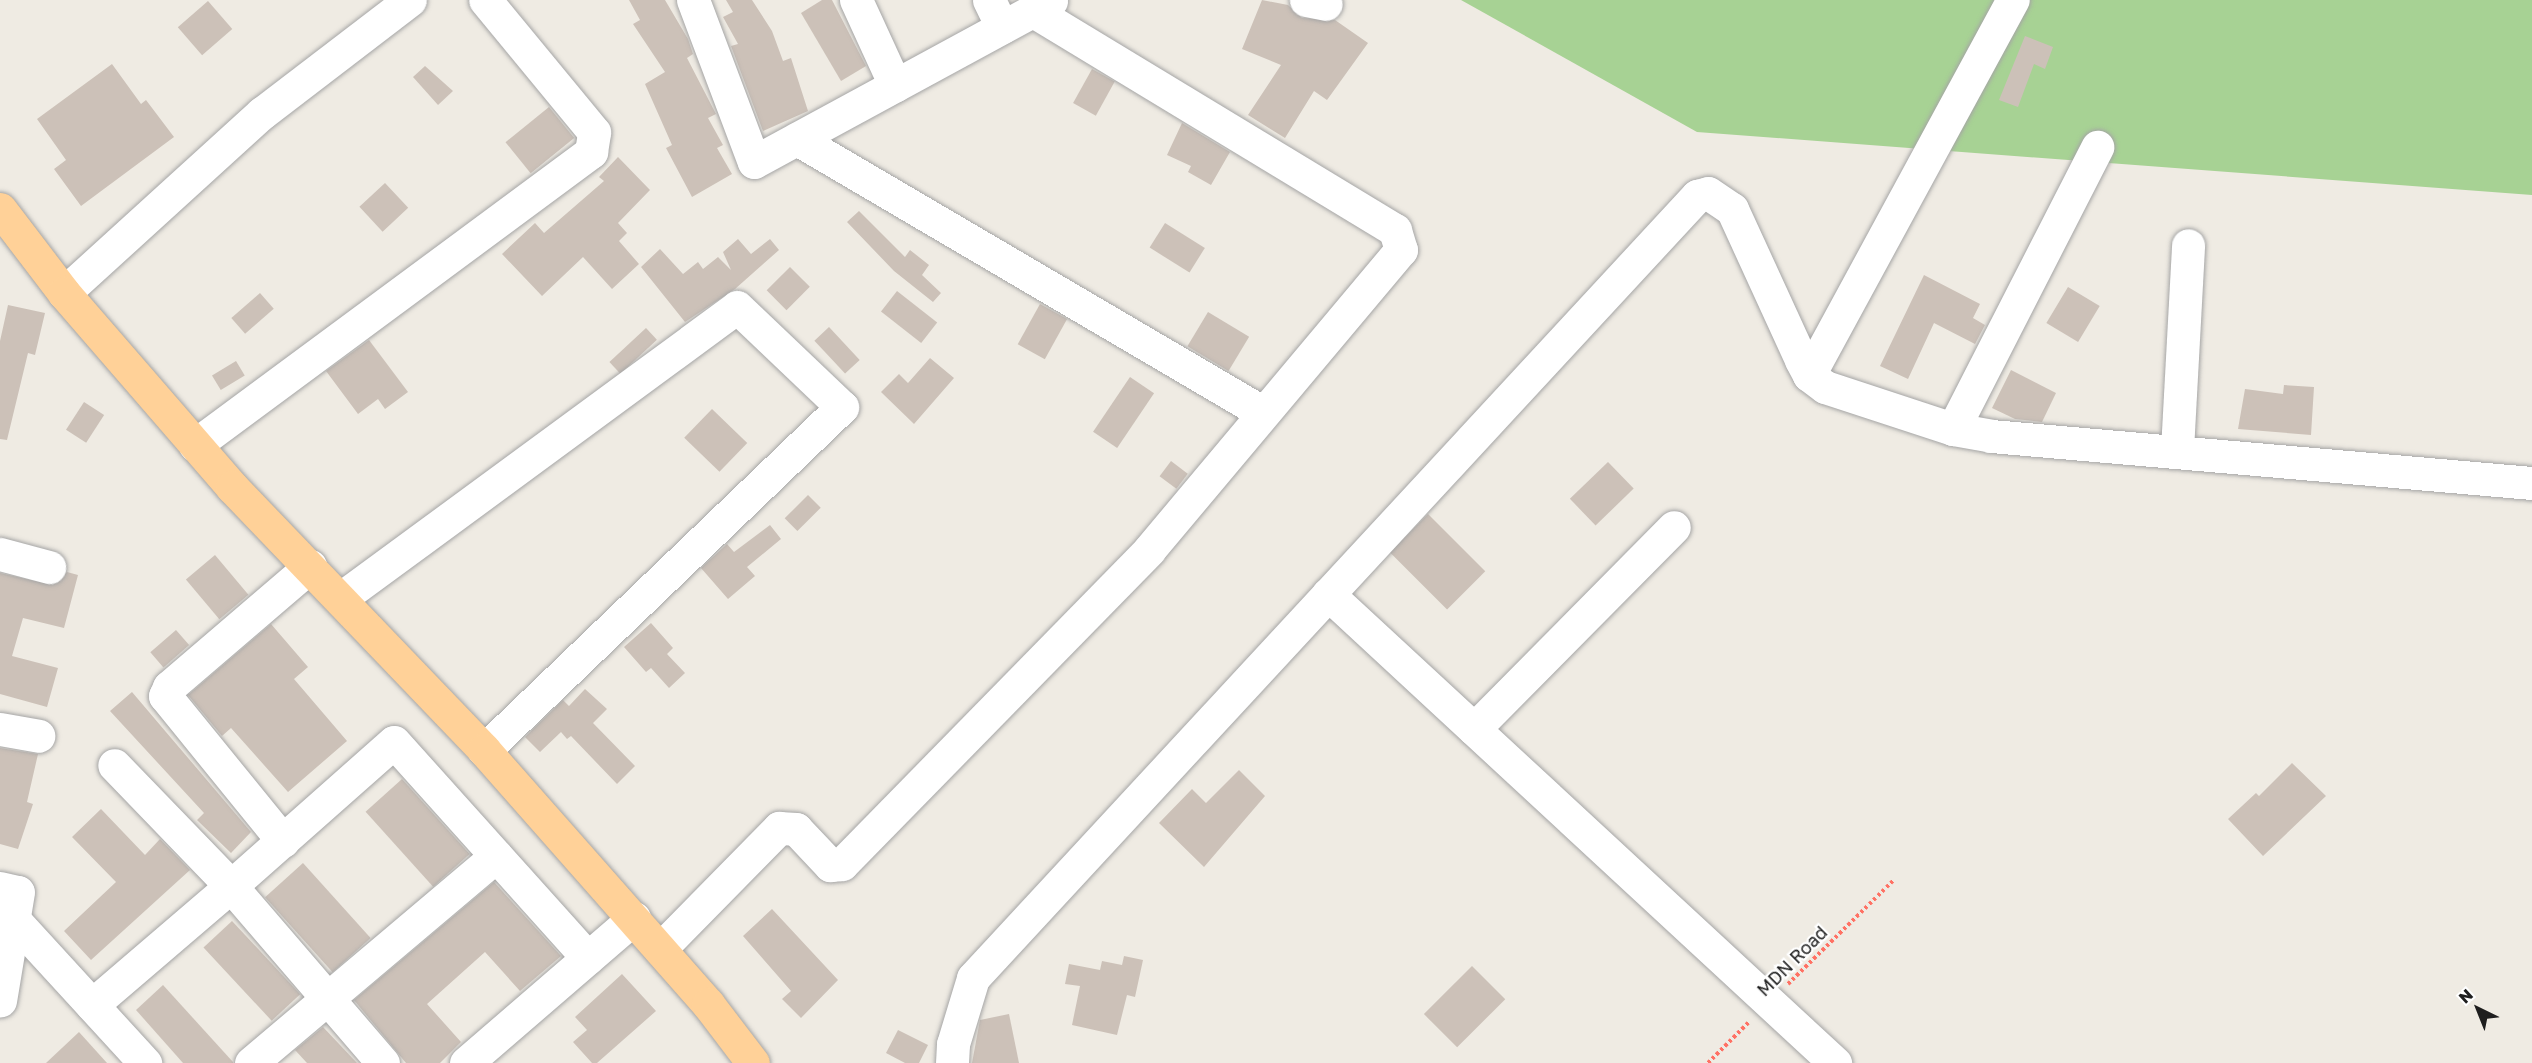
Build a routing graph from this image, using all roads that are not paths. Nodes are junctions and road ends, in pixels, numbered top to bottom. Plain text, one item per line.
1 (410, 0) edge
2 (485, 0) edge
3 (693, 0) edge
4 (856, 0) edge
5 (2013, 0) edge
6 (1043, 5) edge
7 (995, 14) edge
8 (895, 85) junction
9 (796, 139) junction
10 (2097, 147) dead end
11 (0, 209) edge
12 (2188, 245) dead end
13 (64, 293) junction
14 (1809, 375) junction
15 (1262, 412) junction
16 (1953, 429) junction
17 (195, 445) junction
18 (2177, 450) junction
19 (2532, 483) edge
20 (1674, 527) dead end
21 (0, 554) edge
22 (310, 566) junction
23 (49, 567) dead end
24 (1328, 594) junction
25 (341, 598) junction
26 (0, 729) edge
27 (1474, 729) junction
28 (38, 736) dead end
29 (484, 750) junction
30 (114, 765) dead end
31 (283, 841) junction
32 (496, 856) junction
33 (231, 886) junction
34 (0, 888) edge
35 (634, 918) junction
36 (15, 921) junction
37 (660, 949) junction
38 (588, 958) junction
39 (328, 1000) junction
40 (0, 1001) edge
41 (92, 1005) junction
42 (145, 1063) edge
43 (252, 1063) edge
44 (383, 1063) edge
45 (466, 1063) edge
46 (753, 1063) edge
47 (952, 1063) edge
48 (1835, 1063) edge

1 - 13 street
2 - 17 street
3 - 9 street
4 - 8 street
5 - 14 street
6 - 7 street
6 - 15 street
7 - 8 street
8 - 9 street
9 - 15 street
10 - 16 street
11 - 13 main road
12 - 18 street
13 - 17 main road
14 - 16 street
14 - 24 street
15 - 37 street
16 - 18 street
17 - 22 main road
18 - 19 street
20 - 27 street
21 - 23 street
22 - 25 main road
22 - 31 street
24 - 27 street
24 - 47 street
25 - 29 main road
25 - 29 street
26 - 28 street
27 - 48 street
29 - 35 main road
30 - 33 street
31 - 32 street
31 - 33 street
32 - 38 street
32 - 39 street
33 - 39 street
33 - 41 street
34 - 36 street
35 - 37 main road
35 - 38 street
36 - 40 street
36 - 41 street
37 - 46 main road
38 - 45 street
39 - 43 street
39 - 44 street
41 - 42 street

